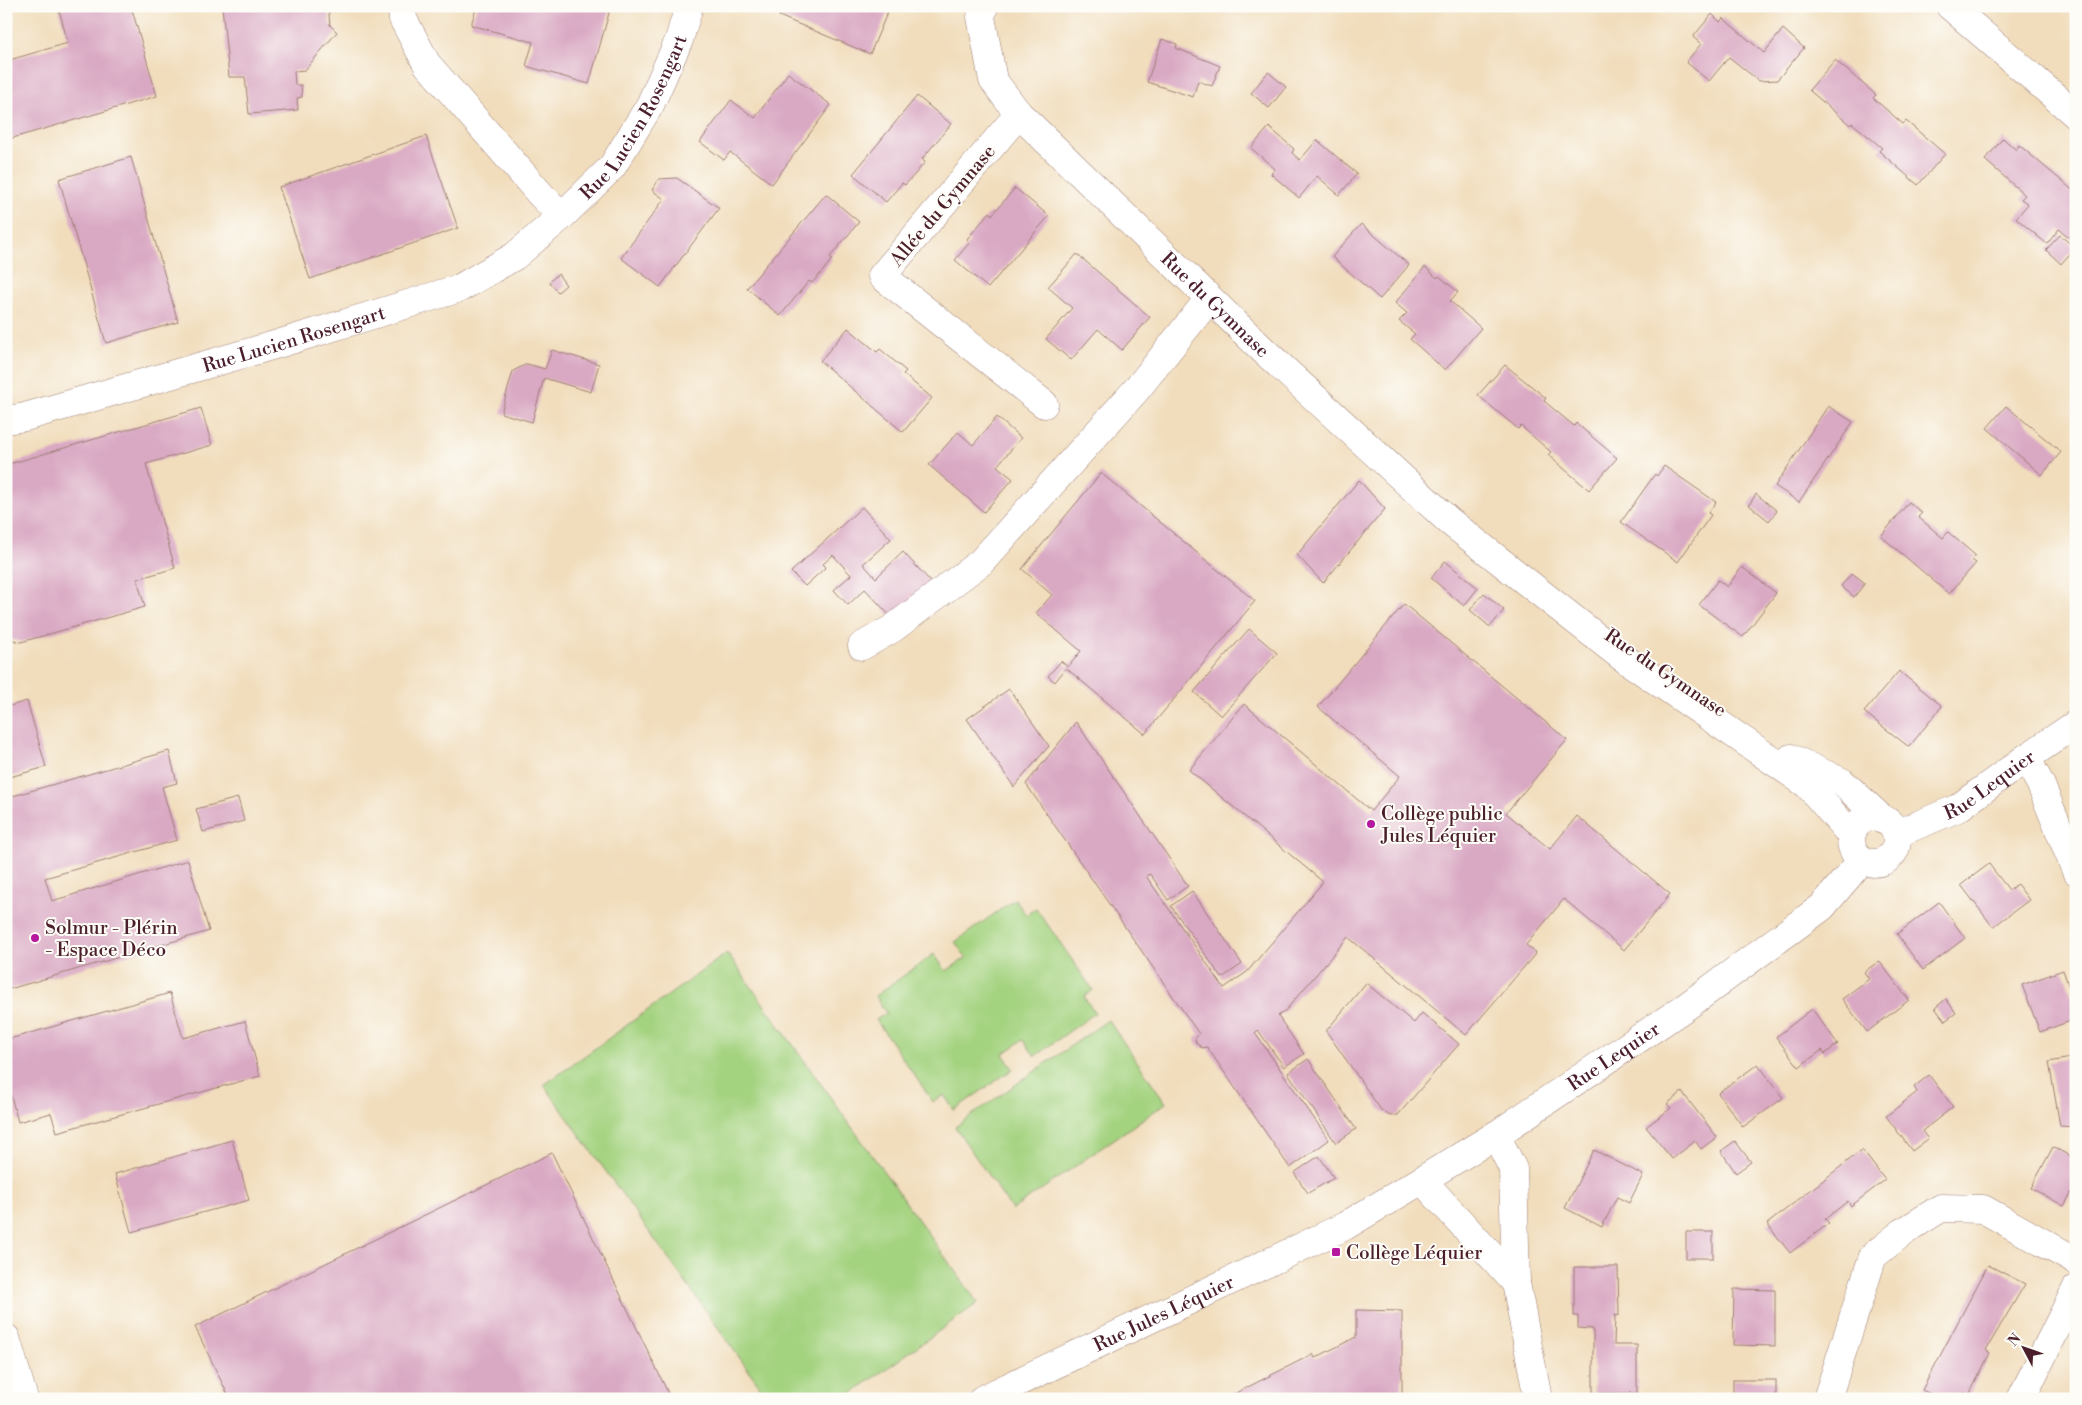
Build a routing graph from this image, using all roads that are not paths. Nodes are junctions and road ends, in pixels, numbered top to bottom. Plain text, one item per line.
1 (402, 6) edge
2 (689, 6) edge
3 (984, 6) edge
4 (1950, 6) edge
5 (1018, 113) junction
6 (2076, 115) edge
7 (562, 216) junction
8 (1209, 299) junction
9 (1044, 404) dead end
10 (6, 420) edge
11 (1449, 521) junction
12 (862, 646) dead end
13 (2076, 724) edge
14 (2026, 758) junction
15 (1890, 827) junction
16 (1851, 835) junction
17 (1862, 860) junction
18 (2076, 871) edge
19 (1496, 1135) junction
20 (1422, 1180) junction
21 (1344, 1226) joint
22 (2076, 1261) edge
23 (1516, 1283) junction
24 (2076, 1289) edge
25 (6, 1338) edge
26 (24, 1399) edge
27 (983, 1399) edge
28 (1538, 1399) edge
29 (1827, 1399) edge
30 (2022, 1399) edge

1 - 7 street, Rue Lucien Rosengart
2 - 7 street, Rue Lucien Rosengart
3 - 5 street, Rue du Gymnase
4 - 6 street
5 - 8 street, Rue du Gymnase
5 - 9 street, Allée du Gymnase
7 - 10 street, Rue Lucien Rosengart
8 - 11 street, Rue du Gymnase
8 - 12 street
11 - 15 street, Rue du Gymnase
11 - 16 street, Rue du Gymnase
13 - 14 street, Rue Lequier
14 - 15 street, Rue Lequier
14 - 18 street
15 - 16 street
15 - 17 street
16 - 17 street
17 - 19 street, Rue Lequier
19 - 20 street, Rue Lequier
19 - 23 street
20 - 21 street, Rue Lequier
20 - 23 street
21 - 27 street, Rue Jules Léquier
22 - 29 street
23 - 28 street
24 - 30 street
25 - 26 street

